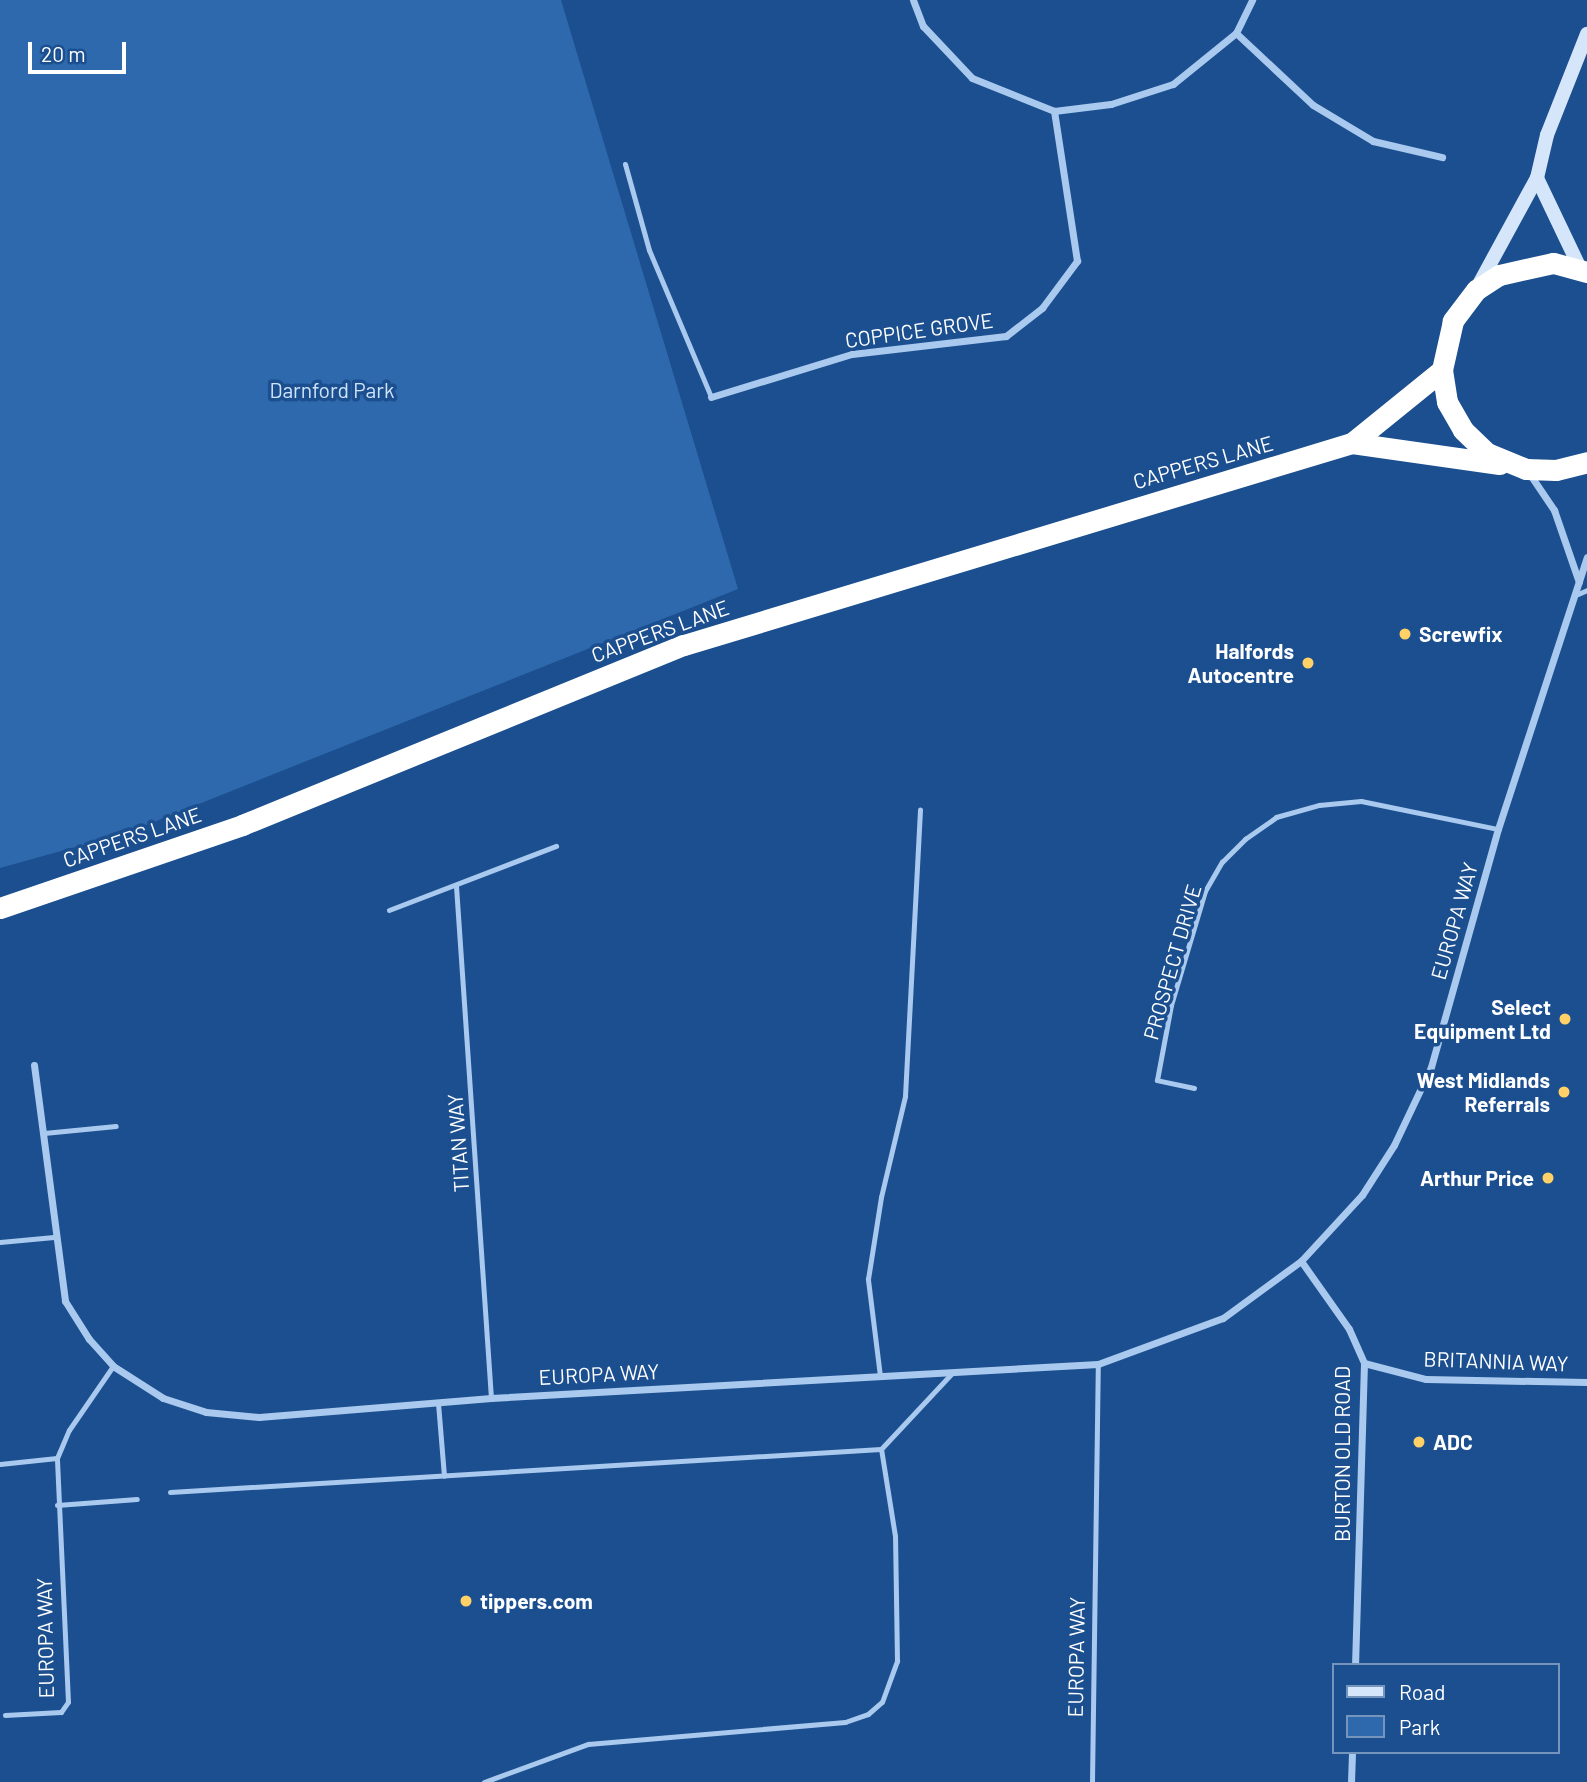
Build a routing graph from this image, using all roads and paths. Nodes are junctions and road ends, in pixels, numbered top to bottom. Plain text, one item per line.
1 (913, 0) edge
2 (1252, 0) edge
3 (1236, 33) junction
4 (1587, 34) edge
5 (1054, 111) junction
6 (1442, 157) dead end
7 (625, 164) dead end
8 (1537, 178) junction
9 (1584, 270) edge
10 (1476, 290) junction
11 (1442, 370) junction
12 (711, 397) joint
13 (1352, 443) junction
14 (1587, 462) edge
15 (1521, 468) junction
16 (1587, 557) edge
17 (1579, 582) junction
18 (1587, 590) edge
19 (1578, 594) junction
20 (920, 809) dead end
21 (1498, 829) junction
22 (556, 846) dead end
23 (456, 886) junction
24 (0, 908) edge
25 (389, 910) dead end
26 (34, 1065) dead end
27 (1194, 1088) dead end
28 (116, 1126) dead end
29 (44, 1133) junction
30 (54, 1237) junction
31 (0, 1242) edge
32 (1301, 1261) junction
33 (1364, 1363) junction
34 (1098, 1364) junction
35 (113, 1366) junction
36 (953, 1372) junction
37 (880, 1376) junction
38 (1587, 1382) edge
39 (491, 1398) junction
40 (438, 1402) junction
41 (881, 1449) junction
42 (57, 1458) junction
43 (0, 1464) edge
44 (444, 1476) junction
45 (170, 1492) dead end
46 (137, 1499) dead end
47 (57, 1506) junction
48 (1355, 1663) edge
49 (5, 1714) dead end
50 (1352, 1754) edge
51 (484, 1782) edge
52 (1092, 1782) edge
53 (1351, 1782) edge

1 - 5 street
2 - 3 street
3 - 5 street
3 - 6 street
4 - 8 street
5 - 12 street, COPPICE GROVE
7 - 12 lane
8 - 9 street
8 - 10 street
9 - 10 highway
10 - 11 highway
11 - 13 highway, CAPPERS LANE
11 - 15 highway
13 - 15 highway, CAPPERS LANE
13 - 24 highway, CAPPERS LANE
14 - 15 highway, CAPPERS LANE
15 - 17 street, EUROPA WAY
16 - 17 street, EUROPA WAY
17 - 19 street, EUROPA WAY
18 - 19 lane
19 - 21 street, EUROPA WAY
20 - 37 lane
21 - 27 lane, PROSPECT DRIVE
21 - 32 street, EUROPA WAY
22 - 23 lane
23 - 25 lane
23 - 39 lane, TITAN WAY
26 - 29 street, EUROPA WAY
28 - 29 lane
29 - 30 street, EUROPA WAY
30 - 31 lane
30 - 35 street, EUROPA WAY
32 - 33 street, BURTON OLD ROAD
32 - 34 street, EUROPA WAY
33 - 38 street, BRITANNIA WAY
33 - 48 street, BURTON OLD ROAD
34 - 36 street, EUROPA WAY
34 - 52 lane, EUROPA WAY
35 - 40 street, EUROPA WAY
35 - 42 lane, EUROPA WAY
36 - 37 street, EUROPA WAY
36 - 41 lane
37 - 39 street, EUROPA WAY
39 - 40 street, EUROPA WAY
40 - 44 lane
41 - 44 lane
41 - 51 lane
42 - 43 lane
42 - 47 lane, EUROPA WAY
44 - 45 lane
46 - 47 lane
47 - 49 lane, EUROPA WAY
50 - 53 street

